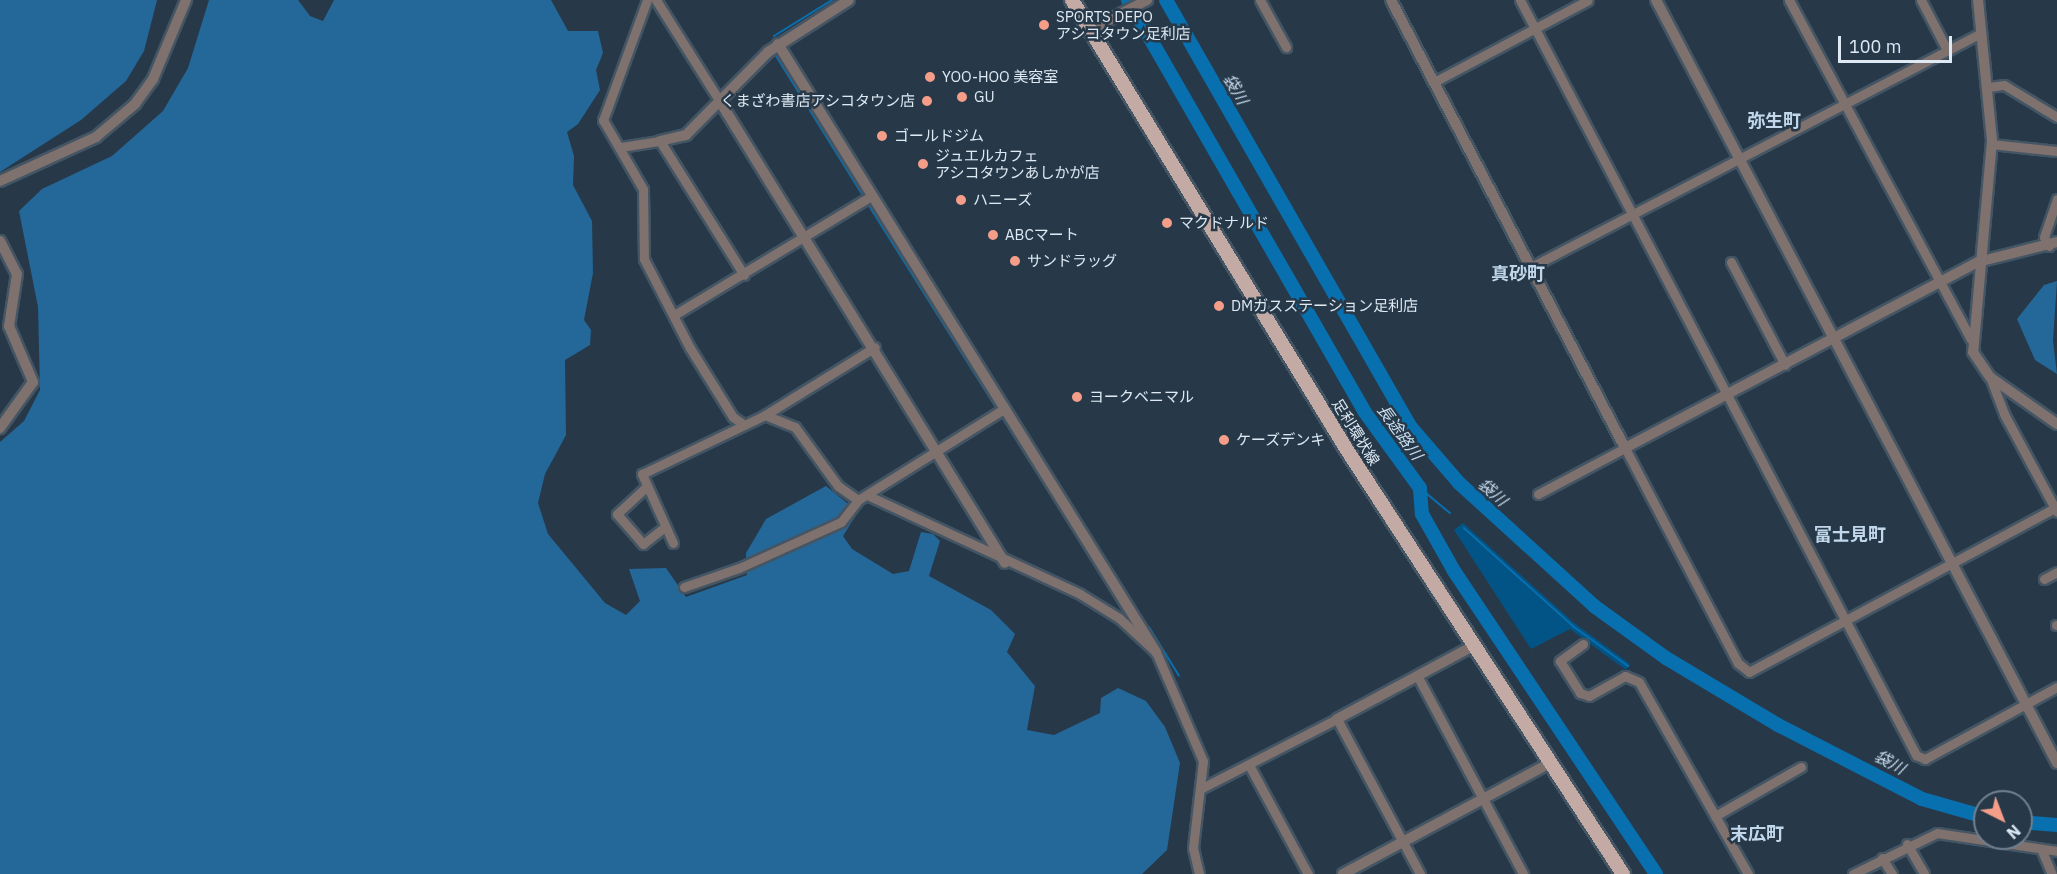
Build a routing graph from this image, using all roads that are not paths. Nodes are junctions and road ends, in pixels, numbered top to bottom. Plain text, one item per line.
1 (186, 0) edge
2 (647, 0) edge
3 (656, 0) edge
4 (849, 0) edge
5 (1072, 0) edge
6 (1147, 0) edge
7 (1260, 0) edge
8 (1391, 0) edge
9 (1520, 0) edge
10 (1588, 0) edge
11 (1656, 0) edge
12 (1789, 0) edge
13 (1921, 0) edge
14 (1978, 0) edge
15 (1534, 28) junction
16 (1088, 31) junction
17 (1982, 33) junction
18 (778, 44) junction
19 (1286, 47) dead end
20 (1947, 50) junction
21 (1434, 82) junction
22 (1989, 87) junction
23 (719, 100) junction
24 (1844, 104) junction
25 (2057, 117) edge
26 (660, 141) junction
27 (1991, 144) junction
28 (621, 147) junction
29 (2057, 151) edge
30 (1739, 158) junction
31 (0, 181) edge
32 (871, 196) junction
33 (2057, 199) edge
34 (1633, 213) junction
35 (806, 237) junction
36 (0, 241) edge
37 (2053, 244) edge
38 (1731, 262) dead end
39 (1978, 262) junction
40 (1531, 267) junction
41 (744, 275) junction
42 (1939, 284) junction
43 (674, 315) junction
44 (1834, 339) junction
45 (1971, 339) junction
46 (875, 348) junction
47 (1785, 365) junction
48 (1990, 377) junction
49 (1728, 395) junction
50 (1005, 408) junction
51 (765, 415) junction
52 (743, 424) junction
53 (2057, 424) edge
54 (0, 428) edge
55 (1625, 448) junction
56 (939, 450) junction
57 (646, 487) junction
58 (1538, 494) dead end
59 (862, 497) junction
60 (2056, 509) edge
61 (665, 527) junction
62 (673, 543) dead end
63 (1005, 563) junction
64 (1952, 564) junction
65 (2057, 572) edge
66 (2043, 579) dead end
67 (684, 586) dead end
68 (1847, 620) junction
69 (1583, 644) dead end
70 (1473, 646) junction
71 (1156, 652) junction
72 (1418, 677) junction
73 (2057, 687) edge
74 (2025, 704) junction
75 (1337, 719) junction
76 (2057, 763) edge
77 (1249, 765) junction
78 (1548, 765) junction
79 (1801, 767) dead end
80 (1200, 789) junction
81 (1483, 799) junction
82 (1715, 816) junction
83 (1403, 842) junction
84 (1907, 844) junction
85 (2042, 851) junction
86 (2057, 851) edge
87 (1882, 858) junction
88 (1199, 874) edge
89 (1308, 874) edge
90 (1342, 874) edge
91 (1420, 874) edge
92 (1523, 874) edge
93 (1623, 874) edge
94 (1748, 874) edge
95 (1853, 874) edge
96 (1892, 874) edge
97 (1924, 874) edge
98 (2052, 874) edge

1 - 31 street
2 - 28 street
3 - 23 street
4 - 18 street
5 - 16 main road, 足利環状線
6 - 16 street
7 - 19 street
8 - 21 street
9 - 15 street
10 - 15 street
11 - 30 street
12 - 24 street
13 - 20 street
14 - 17 street
15 - 21 street
15 - 34 street
16 - 70 main road, 足利環状線
17 - 20 street
17 - 22 street
18 - 23 street
18 - 32 street
20 - 24 street
21 - 40 street
22 - 25 street
22 - 27 street
23 - 26 street
23 - 35 street
24 - 30 street
24 - 42 street
26 - 28 street
26 - 41 street
27 - 29 street
27 - 39 street
28 - 43 street
30 - 34 street
30 - 44 street
32 - 35 street
32 - 50 street
33 - 37 street
34 - 40 street
34 - 49 street
35 - 41 street
35 - 46 street
36 - 54 street
37 - 39 street
38 - 47 street
39 - 42 street
39 - 45 street
40 - 55 street
41 - 43 street
42 - 44 street
42 - 45 street
43 - 52 street
44 - 47 street
44 - 64 street
45 - 48 street
46 - 51 street
46 - 56 street
47 - 49 street
48 - 53 street
48 - 60 street
49 - 55 street
49 - 68 street
50 - 56 street
50 - 71 street
51 - 52 street
51 - 59 street
52 - 57 street
55 - 58 street
55 - 68 street
56 - 59 street
56 - 63 street
57 - 61 street
57 - 61 street
59 - 63 street
59 - 67 street
60 - 64 street
61 - 62 street
63 - 71 street
64 - 68 street
64 - 74 street
65 - 66 street
68 - 74 street
69 - 82 street
70 - 72 street
70 - 78 main road, 足利環状線
71 - 80 street
72 - 75 street
72 - 81 street
73 - 74 street
74 - 76 street
75 - 77 street
75 - 83 street
77 - 80 street
77 - 89 street
78 - 81 street
78 - 93 main road, 足利環状線
79 - 82 street
80 - 88 street
81 - 83 street
81 - 92 street
82 - 94 street
83 - 90 street
83 - 91 street
84 - 85 street
84 - 87 street
84 - 97 street
85 - 86 street
85 - 98 street
87 - 95 street
87 - 96 street

